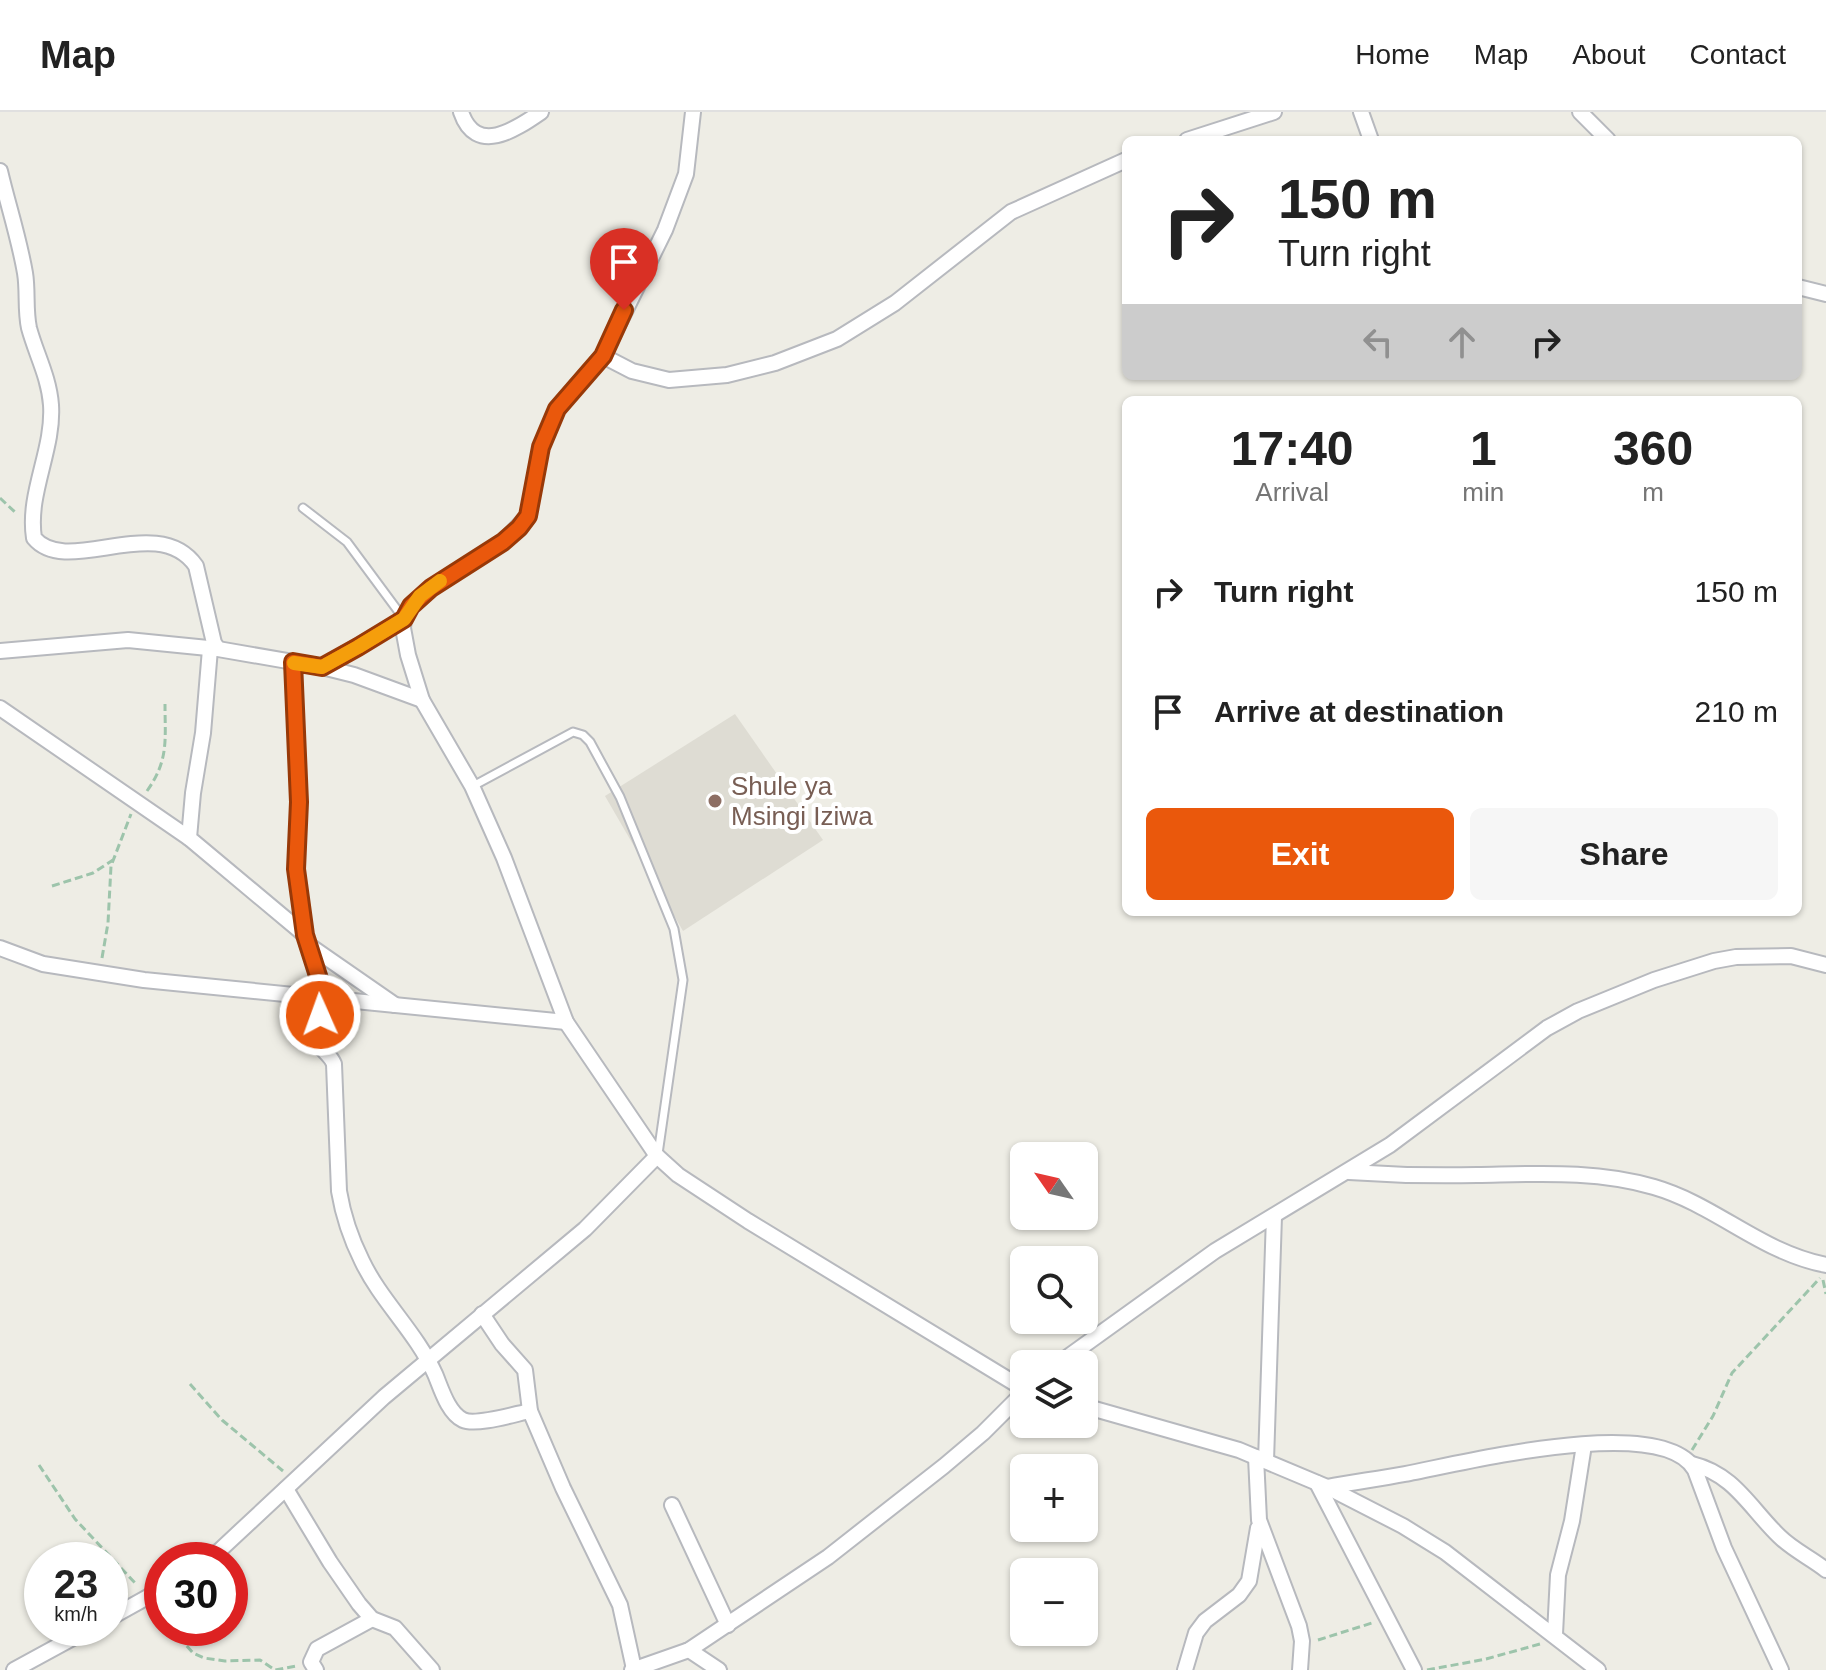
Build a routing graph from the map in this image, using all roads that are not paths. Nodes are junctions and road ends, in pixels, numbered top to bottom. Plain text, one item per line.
1 (461, 112) edge
2 (541, 112) edge
3 (693, 112) edge
4 (1274, 112) edge
5 (1361, 112) edge
6 (1580, 112) edge
7 (1199, 136) edge
8 (1370, 136) edge
9 (1604, 136) edge
10 (1122, 162) edge
11 (0, 171) edge
12 (1802, 288) edge
13 (1826, 294) edge
14 (603, 356) junction
15 (303, 508) dead end
16 (404, 619) junction
17 (214, 649) junction
18 (0, 651) edge
19 (293, 662) junction
20 (322, 667) junction
21 (422, 700) junction
22 (0, 708) edge
23 (472, 786) junction
24 (189, 838) junction
25 (306, 939) junction
26 (0, 948) edge
27 (1826, 965) edge
28 (321, 998) junction
29 (398, 1007) junction
30 (566, 1022) junction
31 (657, 1156) junction
32 (1348, 1172) junction
33 (1274, 1216) junction
34 (1825, 1272) edge
35 (482, 1314) junction
36 (1077, 1350) edge
37 (428, 1358) junction
38 (1010, 1381) edge
39 (1010, 1405) edge
40 (1098, 1410) edge
41 (530, 1411) junction
42 (1584, 1445) junction
43 (1261, 1459) junction
44 (1689, 1462) junction
45 (291, 1484) junction
46 (1322, 1485) junction
47 (672, 1505) dead end
48 (1259, 1520) junction
49 (226, 1542) edge
50 (1826, 1570) edge
51 (372, 1619) junction
52 (728, 1625) junction
53 (1557, 1636) junction
54 (58, 1646) edge
55 (689, 1650) junction
56 (313, 1666) edge
57 (14, 1670) edge
58 (432, 1670) edge
59 (633, 1670) edge
60 (719, 1670) edge
61 (1185, 1670) edge
62 (1300, 1670) edge
63 (1414, 1670) edge
64 (1598, 1670) edge
65 (1781, 1670) edge

1 - 2 street
3 - 14 street
4 - 7 street
5 - 8 street
6 - 9 street
10 - 14 street
11 - 17 street
12 - 13 street
14 - 16 street
15 - 16 lane
16 - 20 street
16 - 21 street
17 - 18 street
17 - 19 street
17 - 24 street
19 - 20 street
19 - 25 street
20 - 21 street
21 - 23 street
22 - 24 street
23 - 30 street
23 - 31 lane
24 - 25 street
25 - 28 street
25 - 29 street
26 - 28 street
27 - 32 street
28 - 29 street
28 - 37 street
29 - 30 street
30 - 31 street
31 - 35 street
31 - 38 street
32 - 33 street
32 - 34 street
33 - 36 street
33 - 43 street
35 - 37 street
35 - 41 street
37 - 41 street
37 - 45 street
39 - 52 street
40 - 43 street
41 - 59 street
42 - 44 street
42 - 46 street
42 - 53 street
43 - 46 street
43 - 48 street
44 - 50 street
44 - 65 street
45 - 49 street
45 - 51 street
46 - 53 street
46 - 63 street
47 - 52 street
48 - 61 street
48 - 62 street
51 - 56 street
51 - 58 street
52 - 55 street
53 - 64 street
54 - 57 street
55 - 59 street
55 - 60 street

